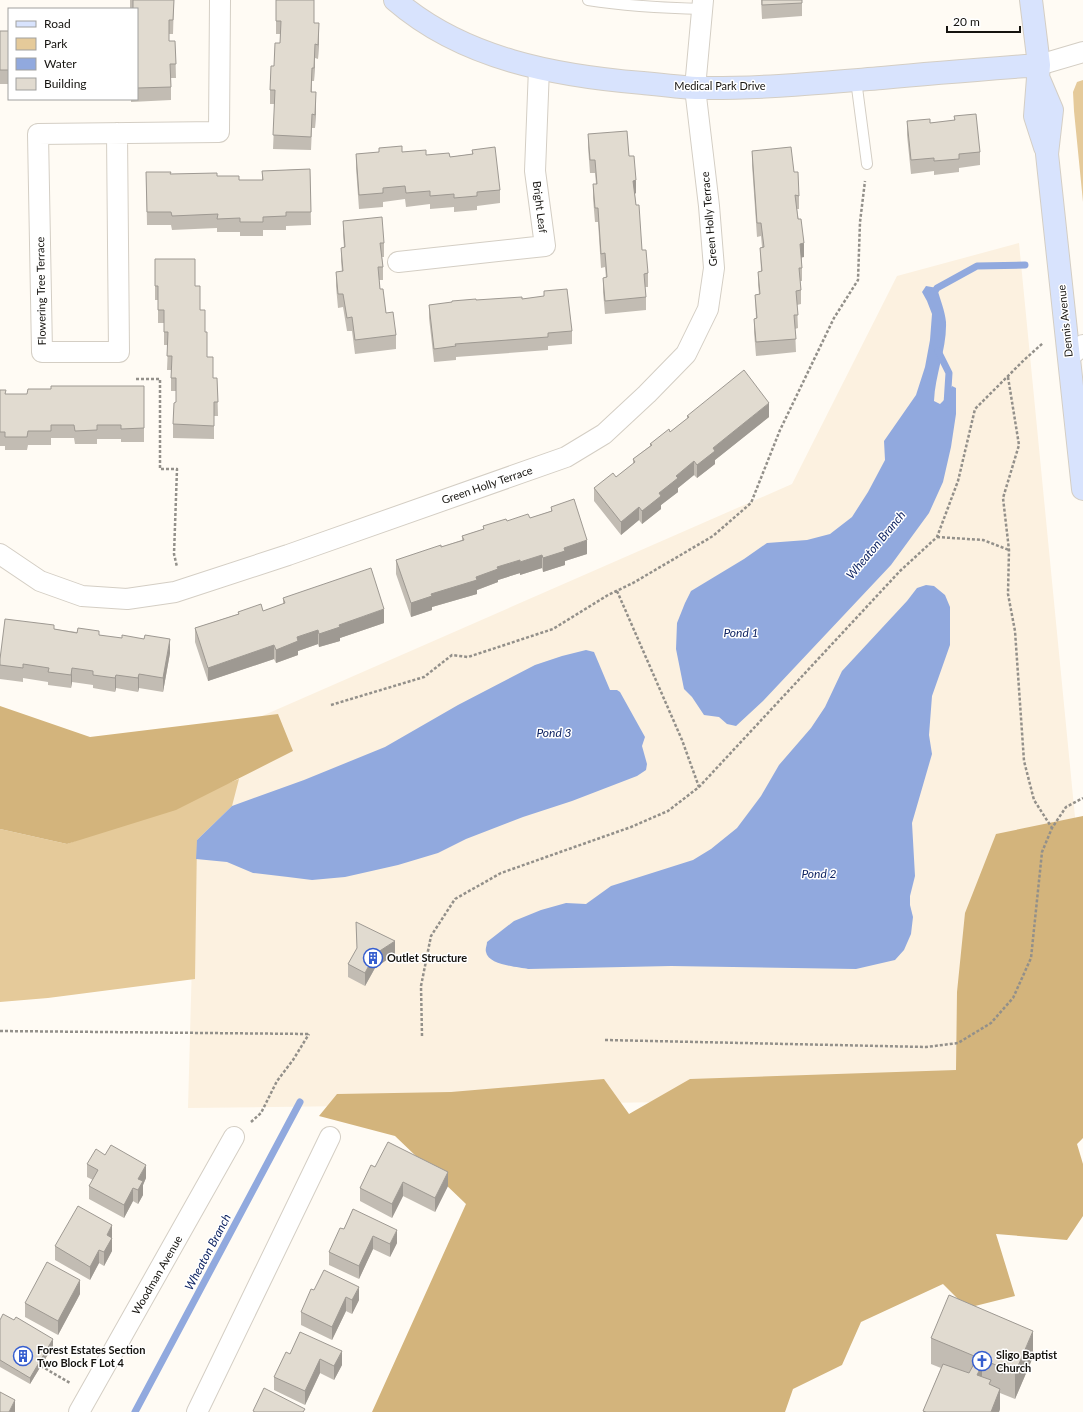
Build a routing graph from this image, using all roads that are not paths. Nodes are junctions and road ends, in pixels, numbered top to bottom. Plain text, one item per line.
1 (220, 0) edge
2 (395, 0) edge
3 (588, 0) edge
4 (1031, 0) edge
5 (703, 4) edge
6 (1083, 52) edge
7 (539, 68) junction
8 (1038, 71) junction
9 (856, 80) junction
10 (695, 88) junction
11 (117, 133) junction
12 (866, 164) road end
13 (398, 262) dead end
14 (1076, 351) edge
15 (1083, 489) edge
16 (0, 554) edge
17 (234, 1137) road end
18 (330, 1137) dead end
19 (79, 1412) edge
20 (197, 1412) edge

1 - 11 street, Flowering Tree Terrace
2 - 7 street, Medical Park Drive
3 - 5 lane
4 - 8 street, Dennis Avenue
5 - 10 street, Green Holly Terrace
6 - 8 street
7 - 10 street, Medical Park Drive
7 - 13 street, Bright Leaf
8 - 9 street, Medical Park Drive
8 - 14 street, Dennis Avenue
9 - 10 street, Medical Park Drive
9 - 12 lane
10 - 16 street, Green Holly Terrace
11 - 11 street, Flowering Tree Terrace
14 - 15 street, Dennis Avenue
17 - 19 street, Woodman Avenue
18 - 20 street

